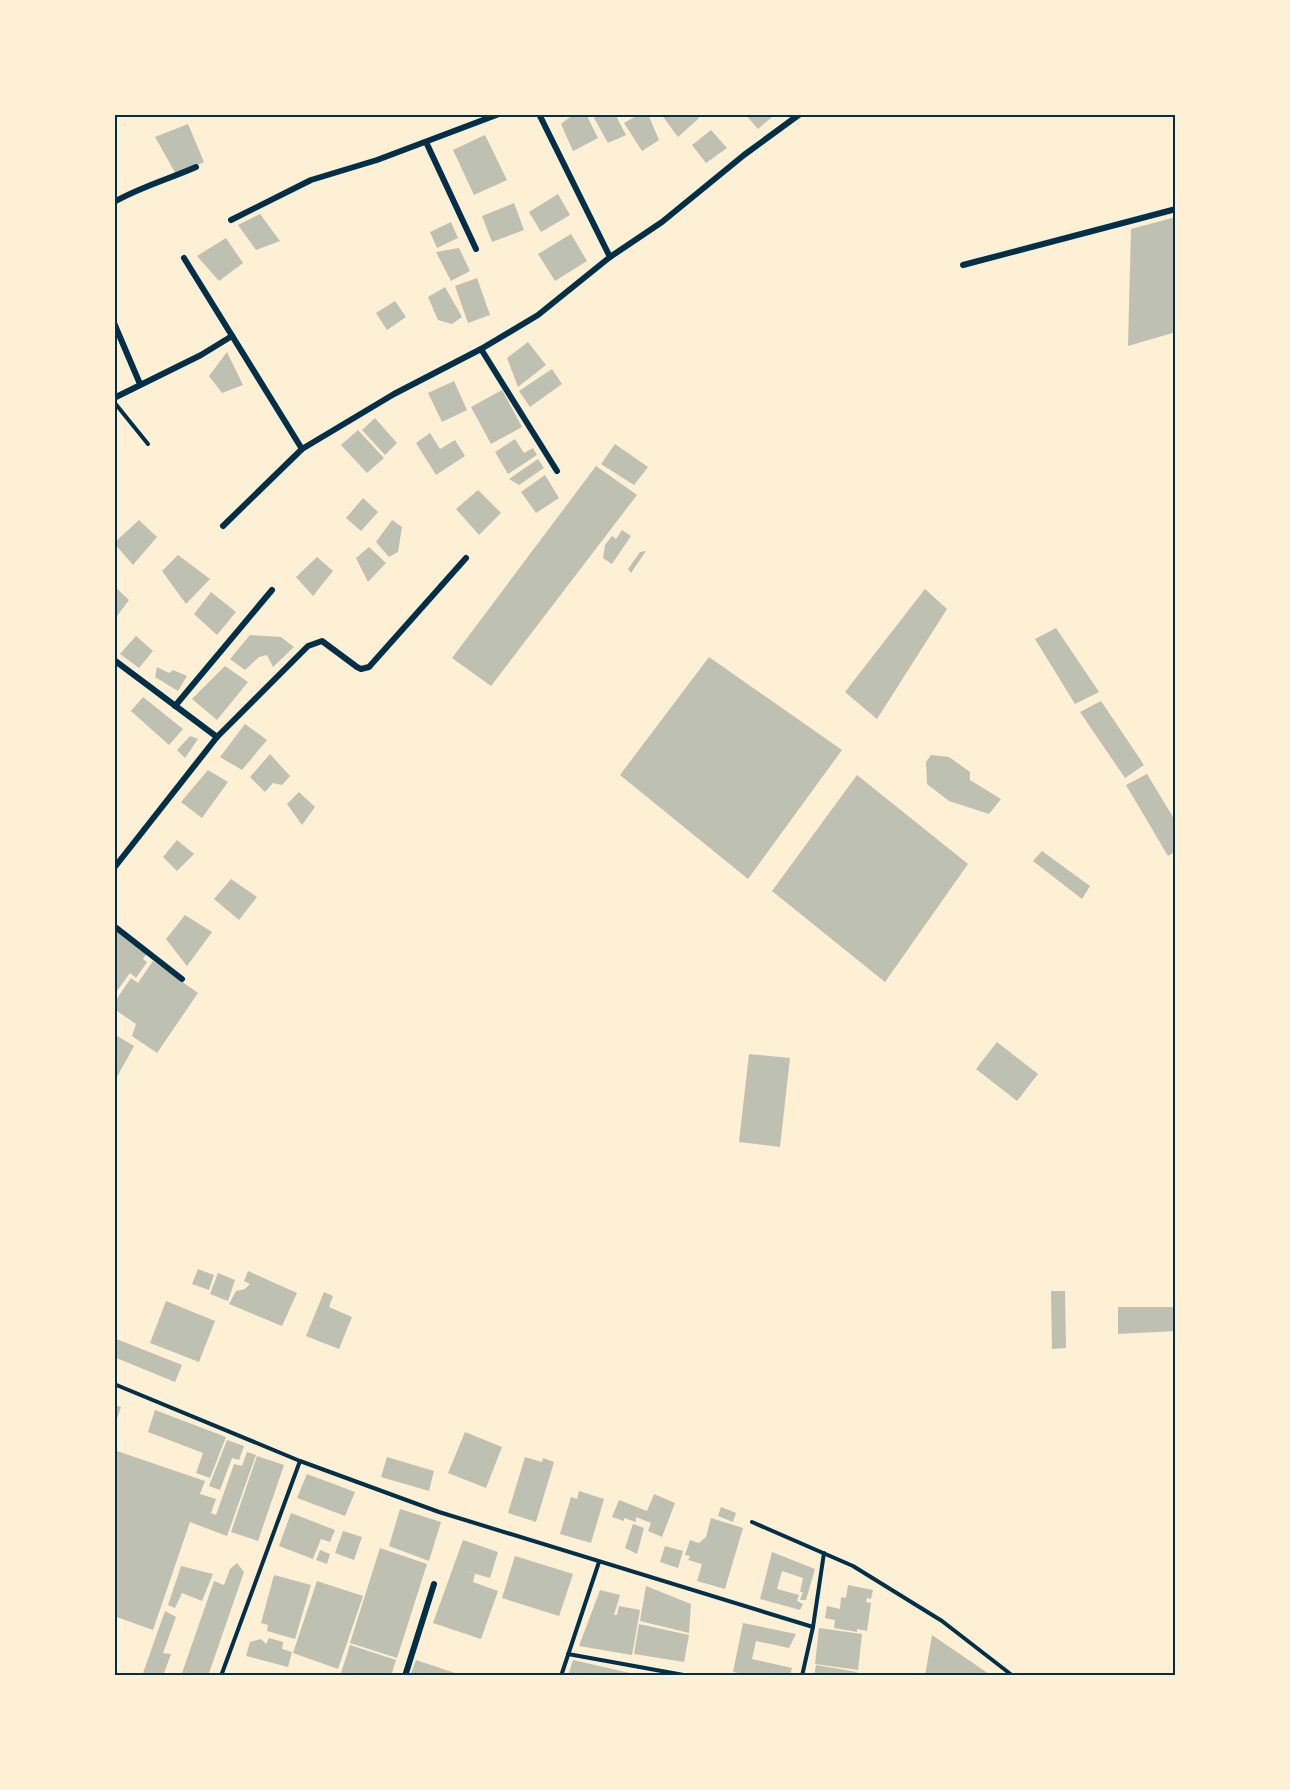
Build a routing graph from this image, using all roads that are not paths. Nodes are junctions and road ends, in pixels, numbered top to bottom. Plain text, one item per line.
1 (499, 114) edge
2 (539, 114) edge
3 (800, 114) edge
4 (426, 142) junction
5 (196, 167) dead end
6 (114, 202) edge
7 (1176, 209) edge
8 (231, 220) dead end
9 (476, 249) dead end
10 (610, 257) junction
11 (184, 258) dead end
12 (963, 265) dead end
13 (114, 324) edge
14 (232, 336) junction
15 (481, 349) junction
16 (140, 384) junction
17 (114, 400) edge
18 (148, 444) dead end
19 (302, 449) junction
20 (557, 471) dead end
21 (223, 526) dead end
22 (466, 558) dead end
23 (272, 590) dead end
24 (114, 660) edge
25 (175, 706) junction
26 (217, 738) junction
27 (114, 868) edge
28 (114, 926) edge
29 (182, 979) dead end
30 (114, 1384) edge
31 (300, 1461) junction
32 (752, 1522) dead end
33 (824, 1553) junction
34 (599, 1562) junction
35 (434, 1584) dead end
36 (813, 1627) junction
37 (568, 1654) junction
38 (221, 1676) edge
39 (405, 1676) edge
40 (561, 1676) edge
41 (689, 1676) edge
42 (802, 1676) edge
43 (1013, 1676) edge

1 - 4 street
2 - 10 street
3 - 10 street
4 - 8 street
4 - 9 street
5 - 6 street
7 - 12 street
10 - 15 street
11 - 14 street
13 - 16 street
14 - 16 street
14 - 19 street
15 - 19 street
15 - 20 street
16 - 17 street
17 - 18 lane
19 - 21 street
22 - 26 street
23 - 25 street
24 - 25 street
25 - 26 street
26 - 27 street
28 - 29 street
30 - 31 lane
31 - 34 lane
31 - 38 lane
32 - 33 lane
33 - 36 lane
33 - 43 lane
34 - 36 lane
34 - 37 lane
35 - 39 street
36 - 42 lane
37 - 40 lane
37 - 41 lane

